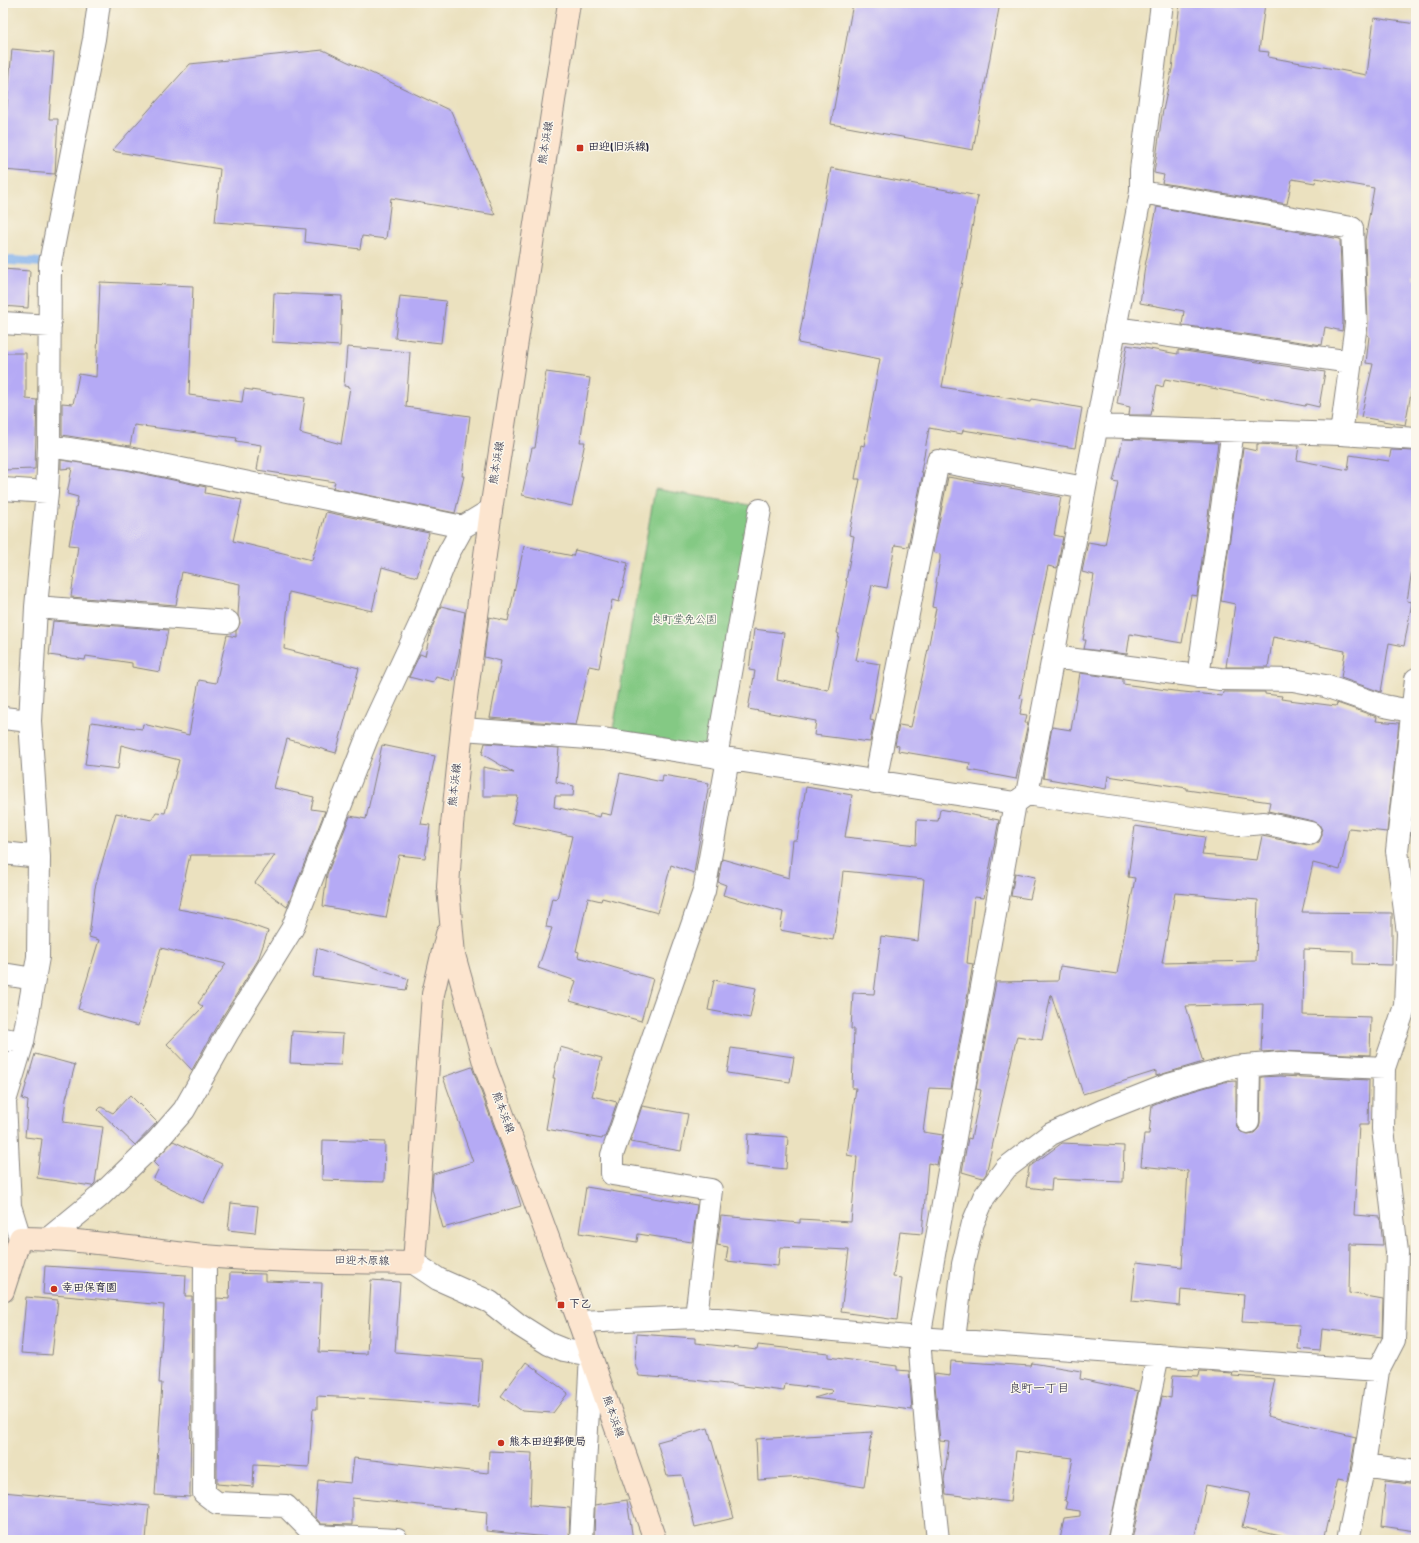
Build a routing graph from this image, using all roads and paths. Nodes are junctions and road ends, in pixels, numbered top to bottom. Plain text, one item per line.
1 (99, 3) edge
2 (569, 3) edge
3 (1162, 3) edge
4 (1141, 192) junction
5 (3, 323) edge
6 (50, 326) junction
7 (1115, 328) junction
8 (1351, 362) junction
9 (1097, 426) junction
10 (1233, 430) junction
11 (1341, 434) junction
12 (1416, 439) edge
13 (49, 446) junction
14 (1085, 488) junction
15 (3, 489) edge
16 (47, 492) junction
17 (491, 510) junction
18 (760, 510) dead end
19 (463, 527) junction
20 (36, 606) junction
21 (228, 622) dead end
22 (1053, 657) junction
23 (1198, 677) junction
24 (1416, 679) edge
25 (1414, 712) edge
26 (3, 718) edge
27 (30, 721) junction
28 (462, 729) junction
29 (722, 758) junction
30 (875, 782) junction
31 (1021, 799) junction
32 (1310, 833) dead end
33 (3, 853) edge
34 (39, 857) junction
35 (450, 917) junction
36 (1412, 933) edge
37 (3, 974) edge
38 (34, 979) junction
39 (13, 1040) edge
40 (1249, 1066) junction
41 (1384, 1068) junction
42 (1248, 1122) dead end
43 (6, 1206) edge
44 (20, 1238) junction
45 (49, 1238) junction
46 (205, 1256) junction
47 (414, 1263) junction
48 (3, 1292) edge
49 (696, 1317) junction
50 (579, 1322) junction
51 (918, 1338) junction
52 (954, 1340) junction
53 (591, 1355) junction
54 (1158, 1355) junction
55 (1378, 1371) junction
56 (1364, 1465) junction
57 (1416, 1472) edge
58 (397, 1540) edge
59 (581, 1540) edge
60 (655, 1540) edge
61 (938, 1540) edge
62 (1119, 1540) edge
63 (1348, 1540) edge

1 - 6 street
2 - 17 main road, 熊本浜線
3 - 4 street
4 - 7 street
4 - 8 street
5 - 6 street
6 - 13 street
7 - 8 street
7 - 9 street
8 - 11 street
9 - 10 street
9 - 14 street
10 - 11 street
10 - 23 street
11 - 12 street
13 - 16 street
13 - 19 street
14 - 22 street
14 - 30 street
15 - 16 street
16 - 20 street
17 - 19 street
17 - 28 main road, 熊本浜線
18 - 29 street
19 - 45 street
20 - 21 street
20 - 27 street
22 - 23 street
22 - 31 street
23 - 25 street
24 - 25 street
25 - 36 street
26 - 27 street
27 - 34 street
28 - 29 street
28 - 35 main road, 熊本浜線
29 - 30 street
29 - 49 street
30 - 31 street
31 - 32 street
31 - 51 street
33 - 34 street
34 - 38 street
35 - 47 main road
35 - 50 main road, 熊本浜線
36 - 41 street
37 - 38 street
38 - 39 street
39 - 43 street
40 - 41 street
40 - 42 street
40 - 52 street
41 - 55 street
43 - 44 street
44 - 45 main road, 田迎木原線
44 - 48 main road
45 - 46 main road, 田迎木原線
46 - 47 main road, 田迎木原線
46 - 58 street
47 - 53 street
49 - 50 street
49 - 51 street
50 - 53 main road, 熊本浜線
51 - 52 street
51 - 61 street
52 - 54 street
53 - 59 street
53 - 60 main road, 熊本浜線
54 - 55 street
54 - 62 street
55 - 56 street
56 - 57 street
56 - 63 street

